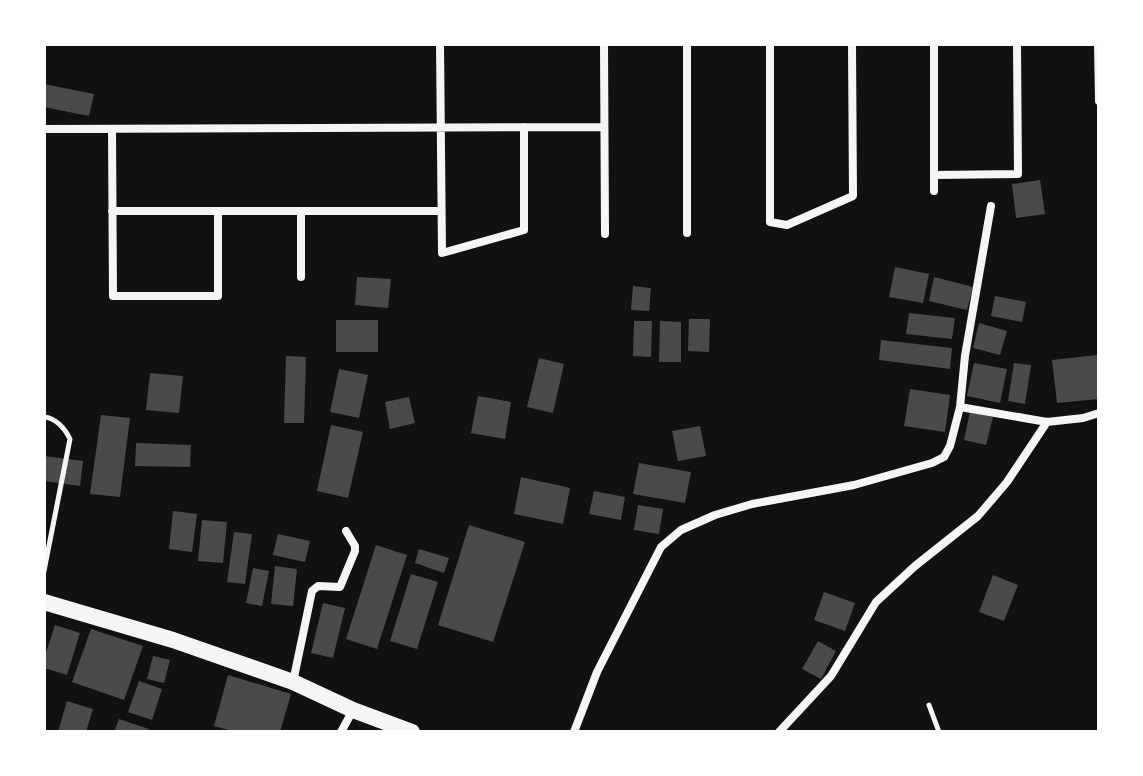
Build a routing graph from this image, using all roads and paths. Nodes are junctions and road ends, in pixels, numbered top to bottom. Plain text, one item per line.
1 (440, 44) edge
2 (604, 44) edge
3 (687, 44) edge
4 (770, 44) edge
5 (852, 44) edge
6 (934, 44) edge
7 (1017, 44) edge
8 (1098, 44) edge
9 (1099, 101) edge
10 (524, 127) junction
11 (604, 127) junction
12 (440, 128) junction
13 (44, 129) edge
14 (112, 129) junction
15 (934, 175) junction
16 (934, 191) dead end
17 (991, 206) dead end
18 (112, 211) junction
19 (218, 211) junction
20 (301, 211) junction
21 (441, 211) junction
22 (687, 233) dead end
23 (605, 234) dead end
24 (301, 277) dead end
25 (960, 407) junction
26 (1099, 413) edge
27 (44, 417) edge
28 (1047, 422) junction
29 (346, 531) dead end
30 (44, 571) edge
31 (44, 602) edge
32 (293, 682) junction
33 (929, 705) dead end
34 (353, 710) junction
35 (341, 732) edge
36 (412, 732) edge
37 (574, 732) edge
38 (779, 732) edge
39 (939, 732) edge

1 - 12 street
2 - 11 street
3 - 22 street
4 - 5 street
6 - 15 street
7 - 15 street
8 - 9 street
10 - 11 street
10 - 12 street
10 - 21 street
11 - 23 street
12 - 14 street
12 - 21 street
13 - 14 street
14 - 18 street
15 - 16 street
17 - 25 street
18 - 19 street
18 - 19 street
19 - 20 street
20 - 21 street
20 - 24 street
25 - 28 street
25 - 37 street
26 - 28 street
27 - 30 lane
28 - 38 street
29 - 32 street
31 - 32 main road
32 - 34 main road
33 - 39 lane
34 - 35 street
34 - 36 main road

